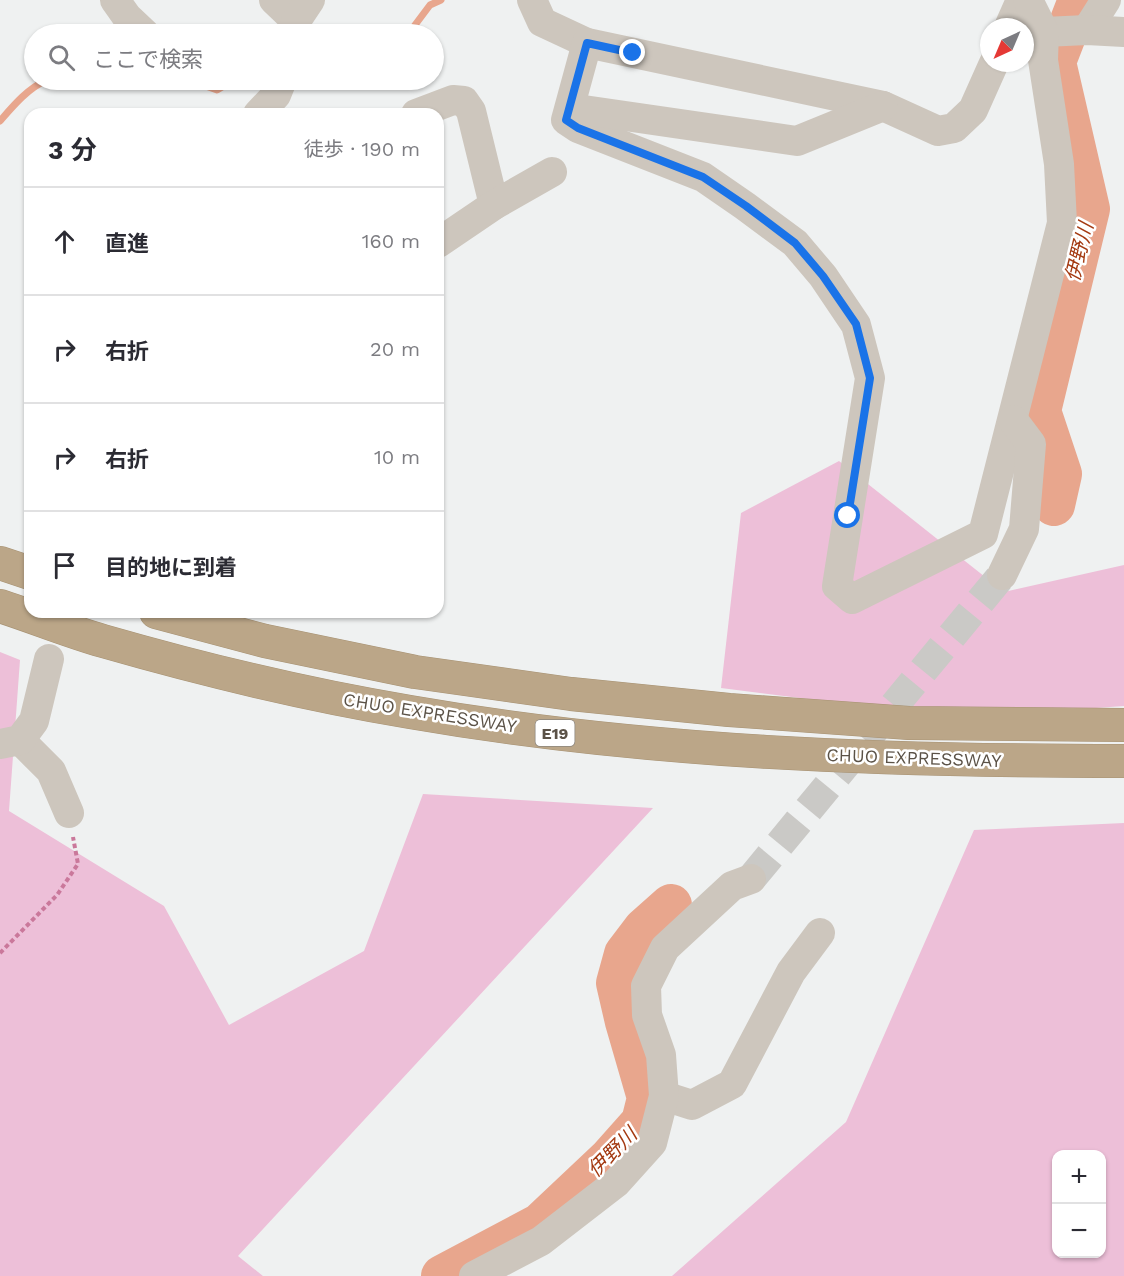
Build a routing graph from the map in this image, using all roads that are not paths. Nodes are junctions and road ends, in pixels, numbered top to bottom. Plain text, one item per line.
1 (115, 0) edge
2 (274, 0) edge
3 (532, 0) edge
4 (1021, 0) edge
5 (1028, 0) edge
6 (1106, 0) edge
7 (1014, 18) edge
8 (293, 23) edge
9 (134, 24) edge
10 (1087, 30) junction
11 (1044, 32) junction
12 (1124, 32) edge
13 (587, 43) junction
14 (990, 72) edge
15 (883, 106) junction
16 (432, 108) edge
17 (570, 108) junction
18 (552, 172) dead end
19 (494, 205) junction
20 (444, 239) edge
21 (1013, 420) junction
22 (0, 563) edge
23 (24, 571) edge
24 (1002, 575) tunnel mouth
25 (0, 606) edge
26 (24, 614) edge
27 (36, 618) edge
28 (179, 618) edge
29 (49, 659) dead end
30 (1124, 725) edge
31 (10, 742) edge
32 (1124, 760) edge
33 (69, 813) road end
34 (751, 879) tunnel mouth
35 (820, 933) dead end
36 (664, 1096) junction
37 (474, 1276) edge

1 - 9 street
2 - 8 street
3 - 13 street
4 - 7 street
5 - 11 street
6 - 10 street
10 - 11 street
10 - 12 street
11 - 21 street
13 - 15 street
13 - 17 street
14 - 15 street
15 - 17 street
16 - 19 street
17 - 21 street
18 - 19 street
19 - 20 street
21 - 24 street
22 - 23 highway
25 - 26 highway, CHUO EXPRESSWAY / E19
27 - 32 highway, CHUO EXPRESSWAY / E19
28 - 30 highway, CHUO EXPRESSWAY / E19
29 - 31 street
31 - 33 street
34 - 36 street
35 - 36 street
36 - 37 street

